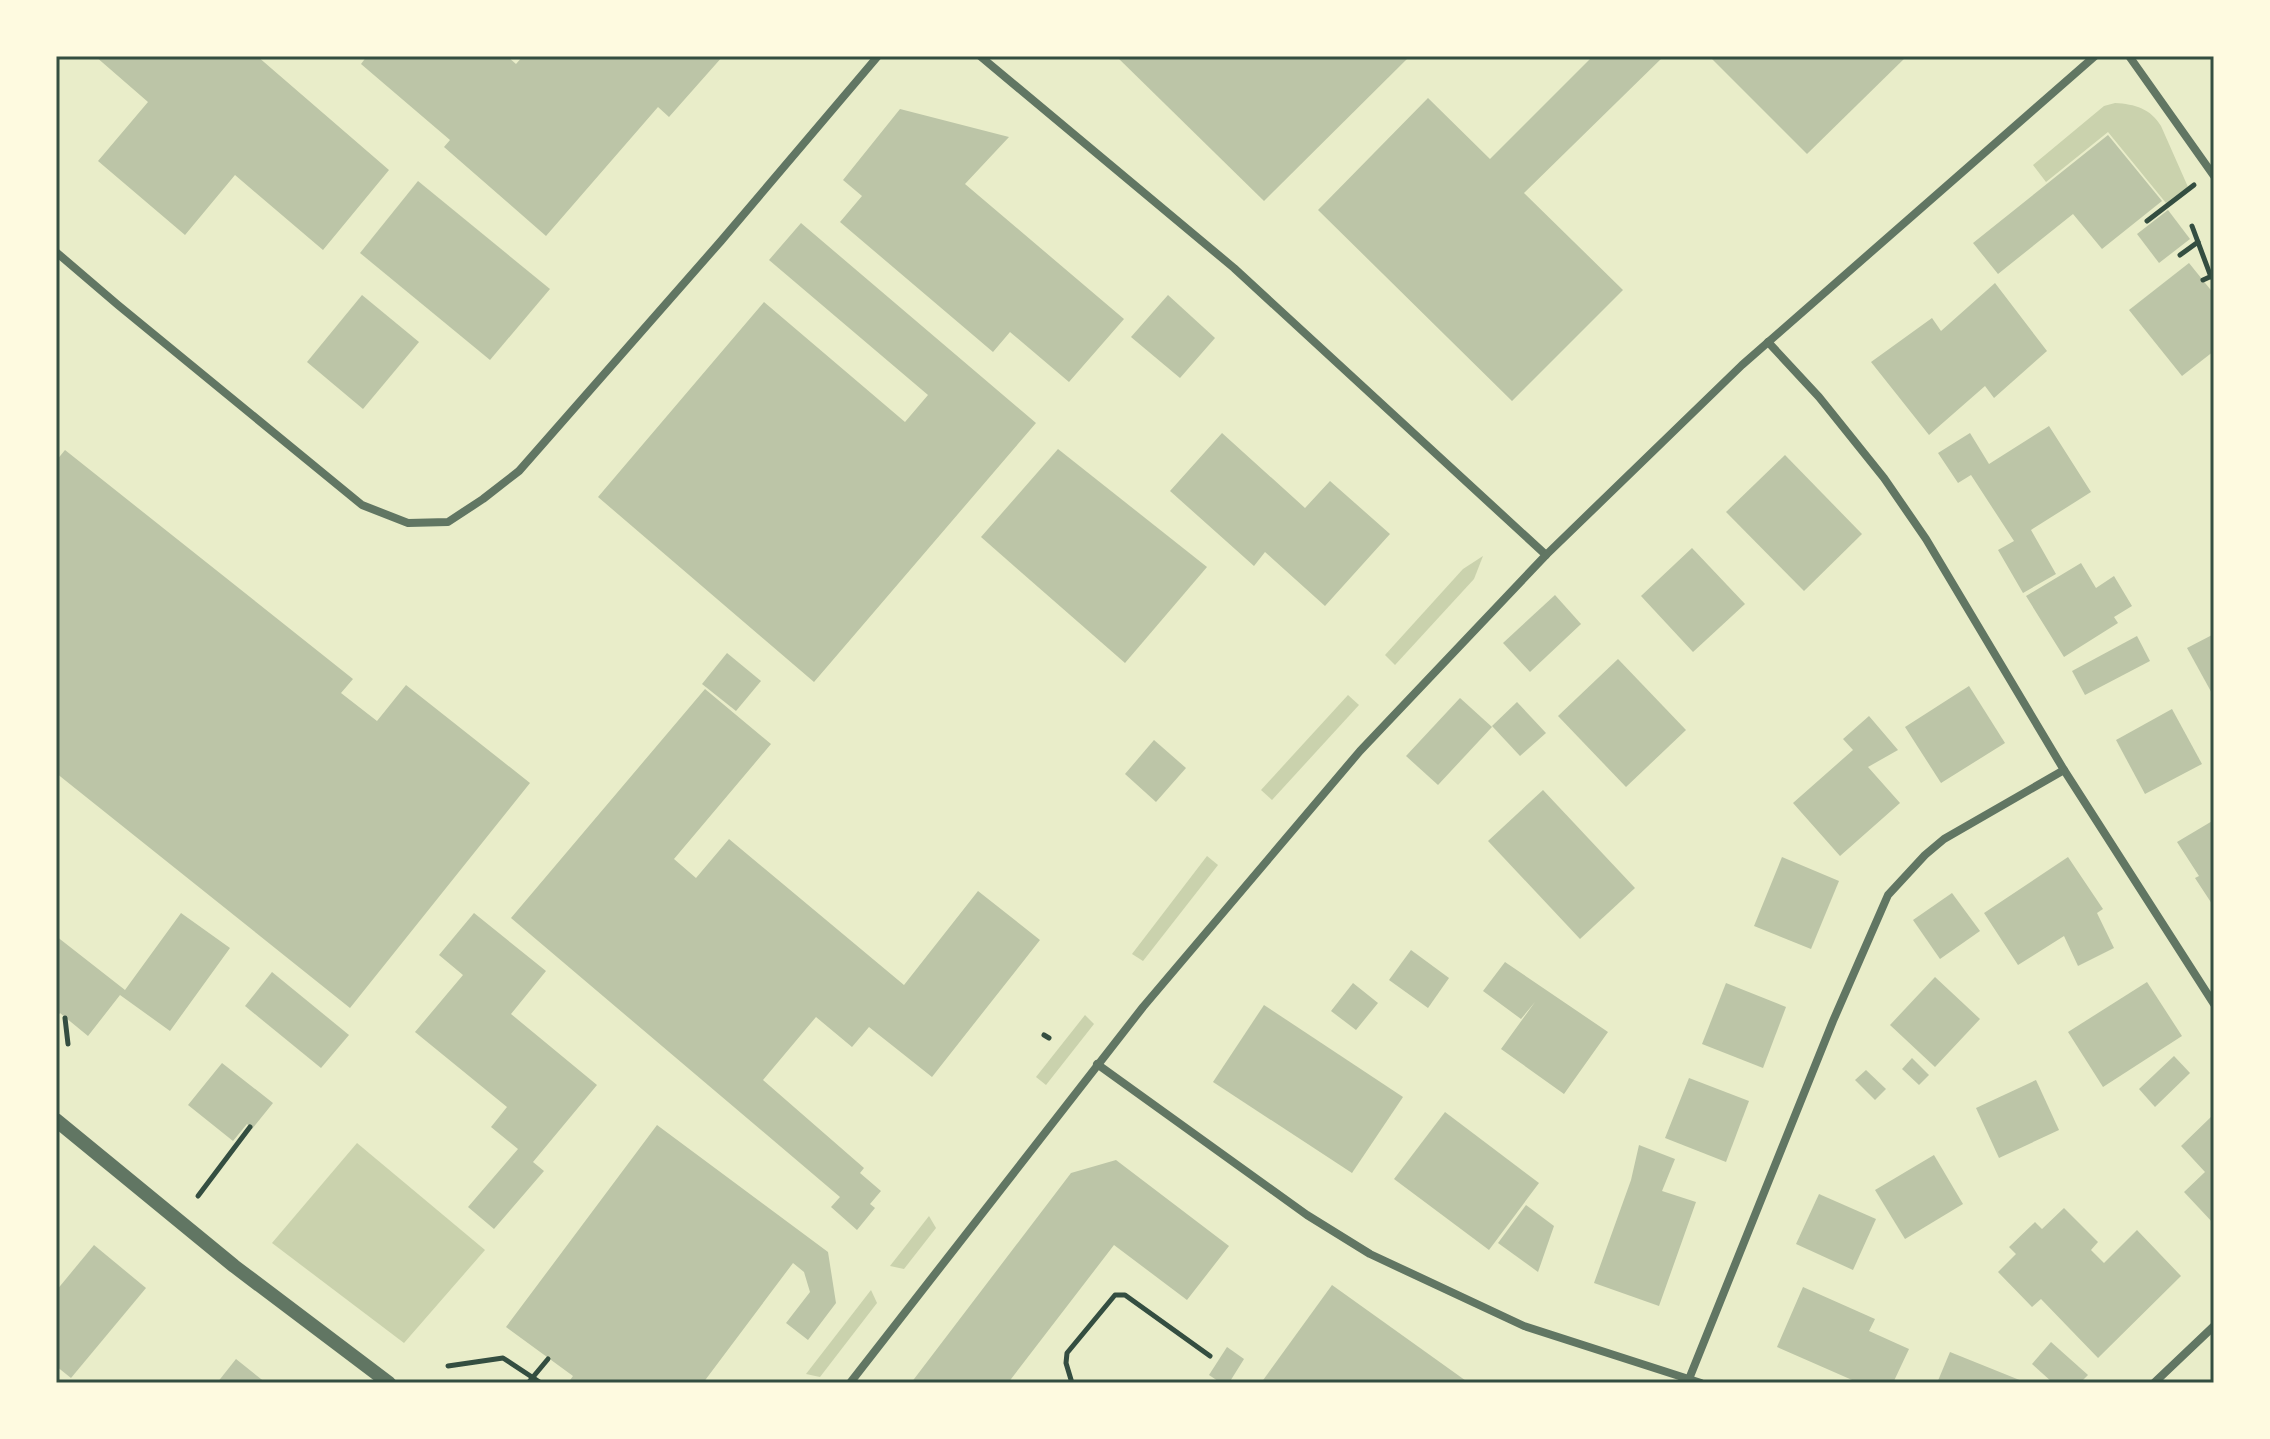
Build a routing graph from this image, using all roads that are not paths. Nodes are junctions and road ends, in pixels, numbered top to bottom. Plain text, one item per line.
1 (878, 56) edge
2 (980, 56) edge
3 (2095, 56) edge
4 (2129, 56) edge
5 (2214, 176) edge
6 (56, 252) edge
7 (1768, 342) junction
8 (1546, 555) junction
9 (2064, 770) junction
10 (2214, 1004) edge
11 (1097, 1064) junction
12 (56, 1120) edge
13 (2214, 1326) edge
14 (1689, 1379) junction
15 (389, 1383) edge
16 (850, 1383) edge
17 (1701, 1383) edge
18 (2154, 1383) edge

1 - 6 street
2 - 8 street
3 - 7 street
4 - 5 street
7 - 8 street
7 - 9 street
8 - 11 street
9 - 10 street
9 - 14 street
11 - 14 street
11 - 16 street
12 - 15 street
13 - 18 street
14 - 17 street

